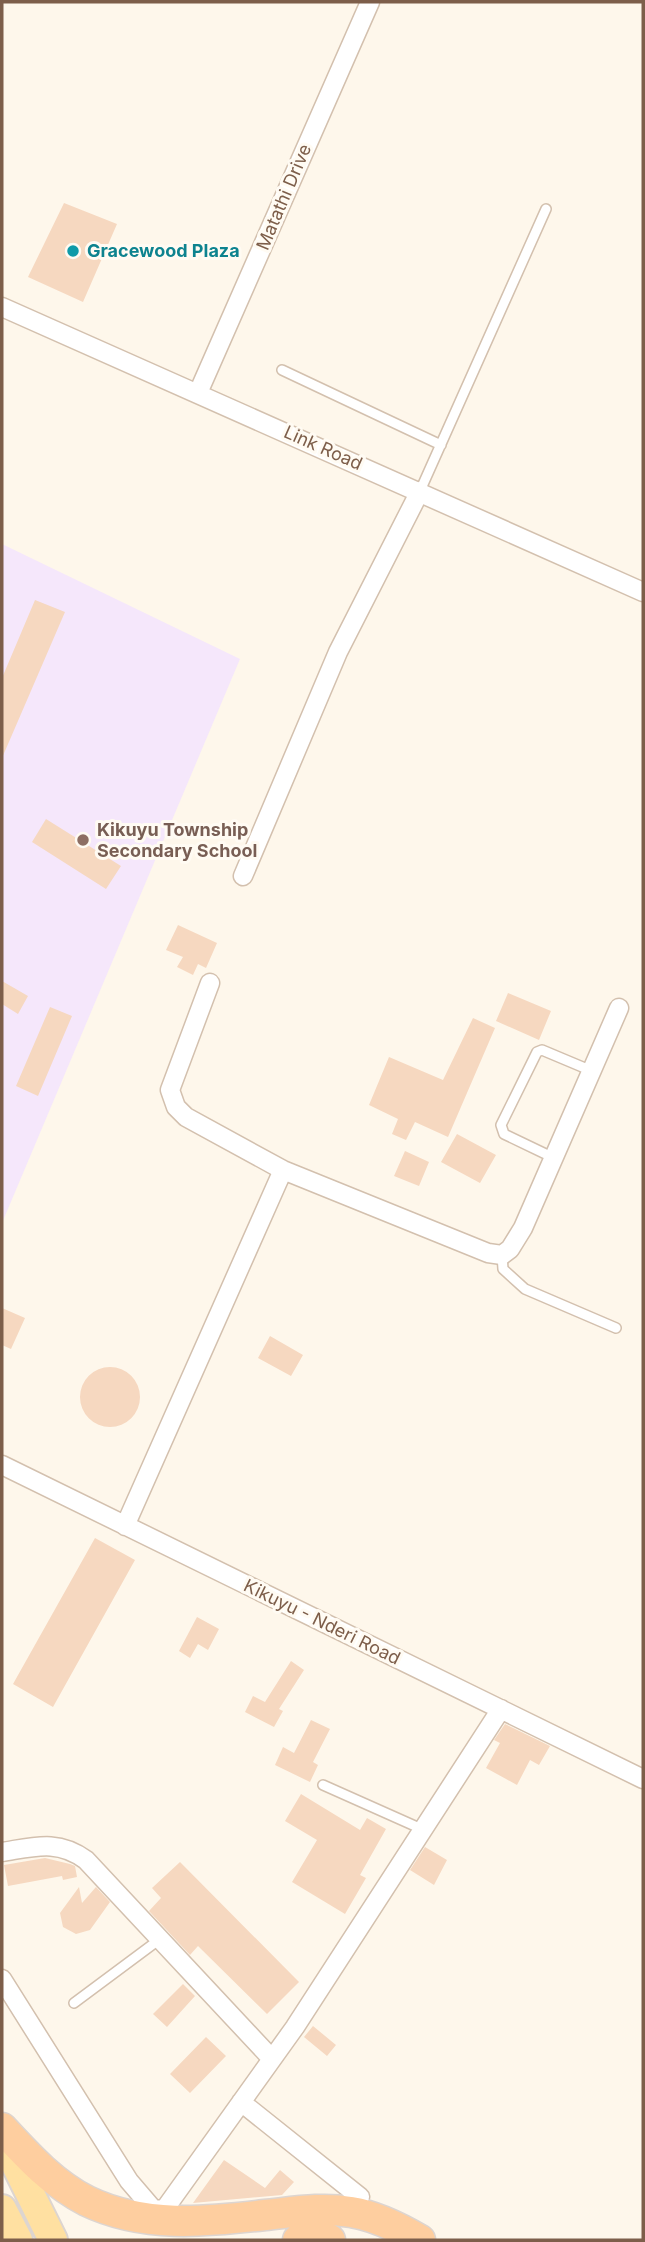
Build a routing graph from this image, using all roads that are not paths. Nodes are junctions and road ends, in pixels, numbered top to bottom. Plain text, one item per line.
1 (370, 2) edge
2 (546, 209) dead end
3 (2, 307) edge
4 (282, 370) dead end
5 (198, 393) junction
6 (441, 445) junction
7 (420, 491) junction
8 (643, 592) edge
9 (243, 876) dead end
10 (210, 984) dead end
11 (619, 1009) dead end
12 (592, 1072) junction
13 (554, 1158) junction
14 (283, 1170) junction
15 (502, 1255) junction
16 (616, 1328) dead end
17 (2, 1465) edge
18 (125, 1526) junction
19 (501, 1710) junction
20 (643, 1779) edge
21 (323, 1785) dead end
22 (424, 1830) junction
23 (2, 1852) edge
24 (160, 1939) junction
25 (2, 1979) edge
26 (74, 2003) dead end
27 (272, 2059) junction
28 (241, 2102) junction
29 (2, 2128) edge
30 (2, 2137) edge
31 (360, 2197) dead end
32 (2, 2209) edge
33 (18, 2240) edge
34 (53, 2240) edge
35 (298, 2240) edge
36 (330, 2240) edge
37 (419, 2240) edge

1 - 5 street, Matathi Drive
2 - 6 lane
3 - 5 street, Link Road
4 - 6 lane
5 - 7 street, Link Road
6 - 7 lane
7 - 8 street, Link Road
7 - 9 street
10 - 14 street
11 - 12 street
12 - 13 street
12 - 13 lane
13 - 15 street
14 - 15 street
14 - 18 street
15 - 16 lane
17 - 18 street, Kikuyu - Nderi Road
18 - 19 street, Kikuyu - Nderi Road
19 - 20 street, Kikuyu - Nderi Road
19 - 22 street
21 - 22 lane
22 - 27 street
23 - 24 street
24 - 26 lane
24 - 27 street
25 - 28 street
27 - 28 street
28 - 31 street
29 - 37 highway
30 - 34 main road
32 - 33 main road
35 - 36 highway

